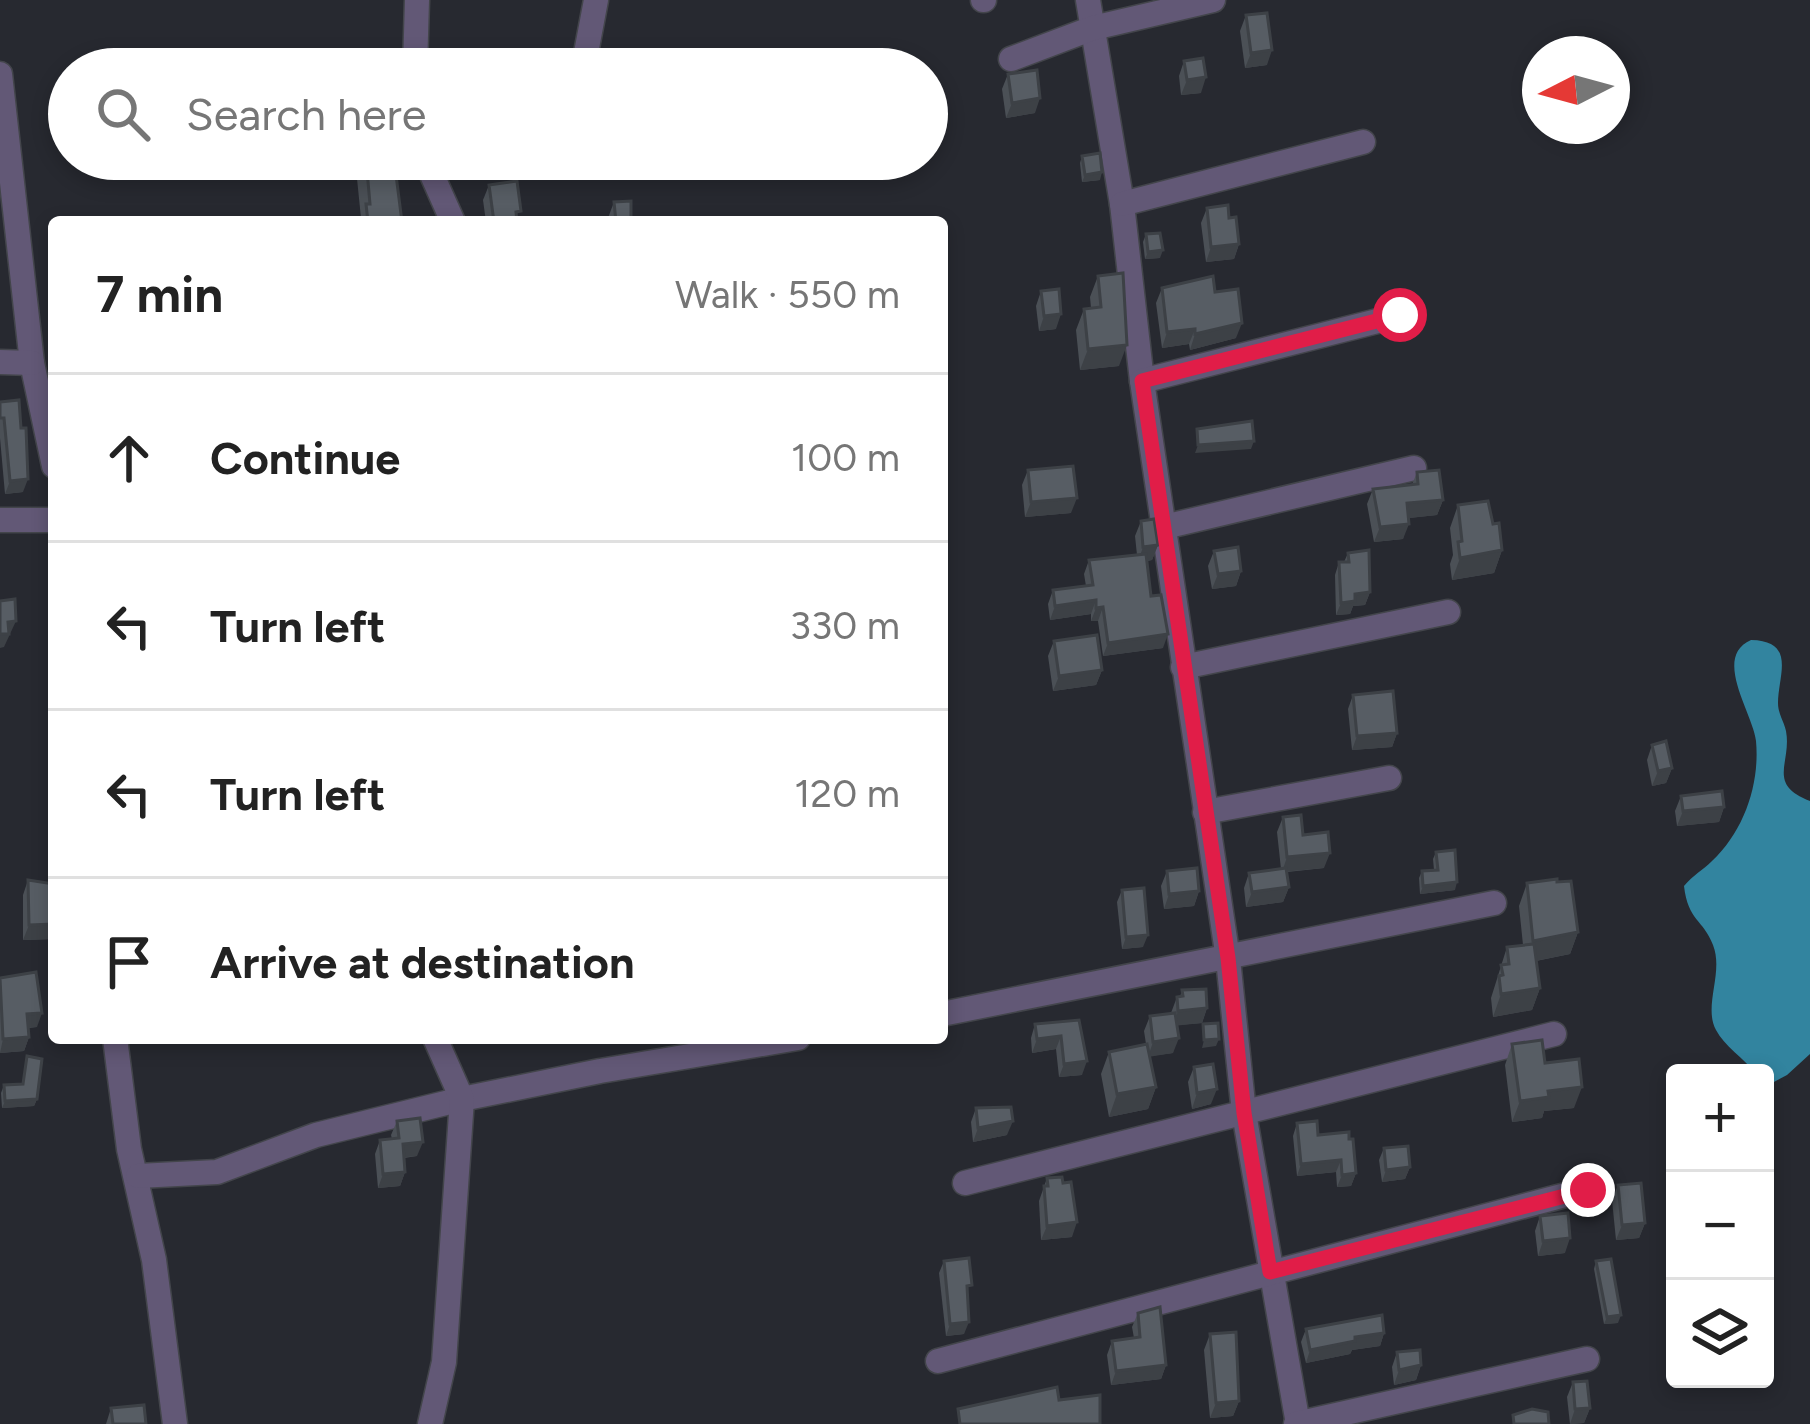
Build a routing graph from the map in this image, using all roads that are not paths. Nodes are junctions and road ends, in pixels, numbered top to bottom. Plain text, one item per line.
1 (417, 0) edge
2 (596, 0) edge
3 (1088, 0) edge
4 (1213, 0) edge
5 (1093, 28) junction
6 (416, 48) edge
7 (587, 48) edge
8 (1011, 59) dead end
9 (0, 74) edge
10 (1363, 142) dead end
11 (434, 180) edge
12 (1122, 204) junction
13 (8, 207) edge
14 (450, 216) edge
15 (1400, 315) dead end
16 (0, 362) edge
17 (32, 363) junction
18 (1142, 381) junction
19 (48, 438) edge
20 (1414, 468) edge
21 (0, 520) edge
22 (48, 520) edge
23 (1164, 527) junction
24 (1448, 612) dead end
25 (1183, 667) junction
26 (1388, 778) dead end
27 (1204, 812) junction
28 (1494, 902) dead end
29 (1228, 958) junction
30 (948, 1013) edge
31 (1554, 1034) dead end
32 (117, 1044) edge
33 (438, 1044) edge
34 (765, 1044) edge
35 (462, 1099) junction
36 (1244, 1113) junction
37 (138, 1176) junction
38 (965, 1183) dead end
39 (1588, 1190) dead end
40 (1270, 1272) junction
41 (1587, 1359) dead end
42 (938, 1361) dead end
43 (175, 1424) edge
44 (430, 1424) edge
45 (1297, 1424) edge

1 - 6 street
2 - 7 street
3 - 5 street
4 - 5 street
5 - 8 street
5 - 12 street
9 - 13 street
10 - 12 street
11 - 14 street
12 - 18 street
13 - 17 street
15 - 18 street
16 - 17 street
17 - 19 street
18 - 23 street
20 - 23 street
21 - 22 street
23 - 25 street
24 - 25 street
25 - 27 street
26 - 27 street
27 - 29 street
28 - 29 street
29 - 30 street
29 - 36 street
31 - 36 street
32 - 37 street
33 - 35 street
34 - 35 street
35 - 37 street
35 - 44 street
36 - 38 street
36 - 40 street
37 - 43 street
39 - 40 street
40 - 42 street
40 - 45 street
41 - 45 street

